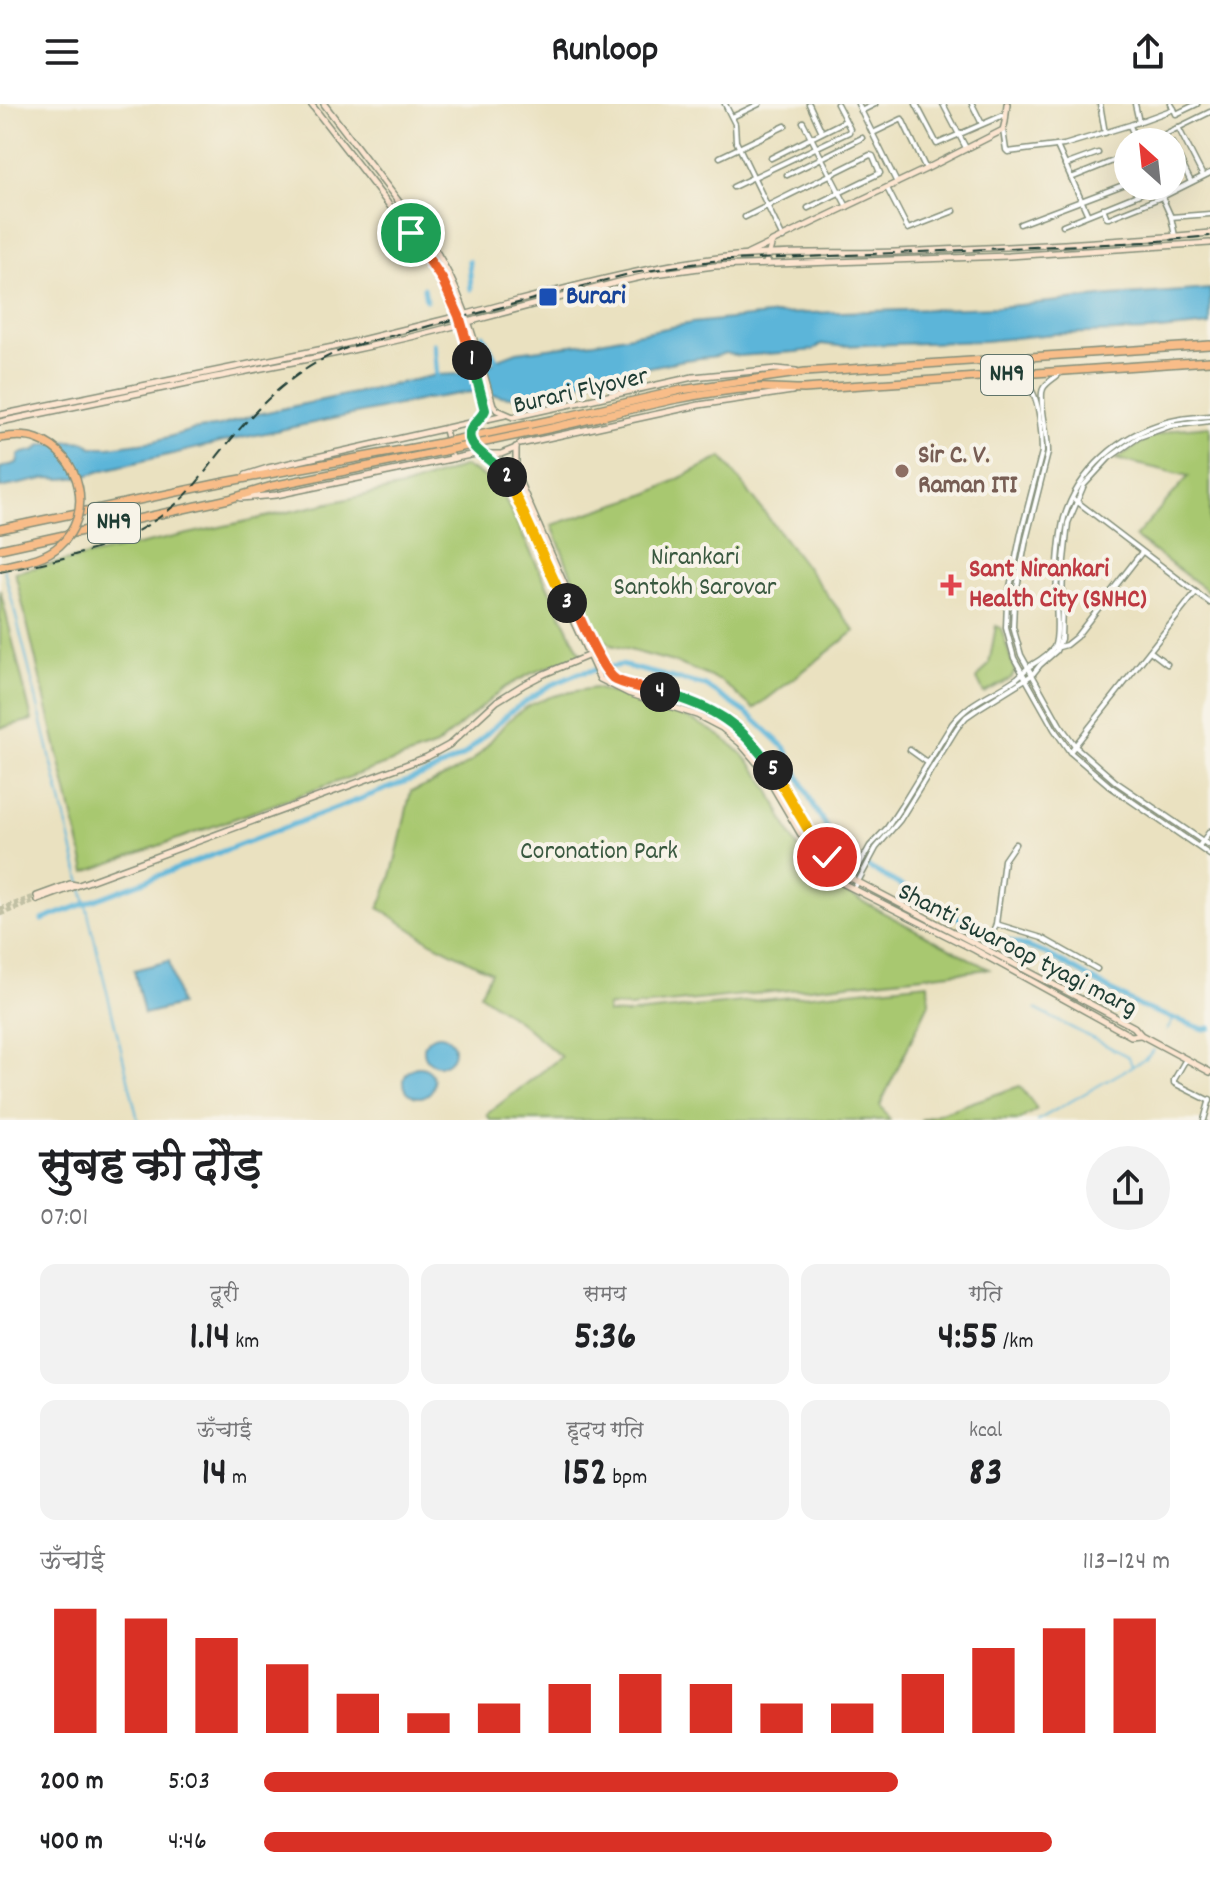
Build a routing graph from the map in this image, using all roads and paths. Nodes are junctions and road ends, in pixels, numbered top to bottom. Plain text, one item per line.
1 (311, 104) edge
2 (324, 104) edge
3 (725, 104) edge
4 (759, 104) edge
5 (809, 104) edge
6 (837, 104) edge
7 (858, 104) edge
8 (875, 104) edge
9 (916, 104) edge
10 (943, 104) edge
11 (972, 104) edge
12 (1007, 104) edge
13 (1100, 104) edge
14 (1135, 104) edge
15 (1197, 104) edge
16 (1174, 109) edge
17 (861, 111) junction
18 (1210, 112) edge
19 (1006, 114) junction
20 (732, 118) junction
21 (845, 121) junction
22 (803, 122) dead end
23 (1139, 122) junction
24 (982, 124) junction
25 (1130, 125) junction
26 (785, 126) dead end
27 (1179, 126) junction
28 (1131, 128) edge
29 (1176, 128) edge
30 (1003, 130) junction
31 (822, 132) junction
32 (873, 133) junction
33 (1105, 133) junction
34 (959, 134) junction
35 (811, 138) junction
36 (862, 138) dead end
37 (1057, 146) junction
38 (740, 148) junction
39 (816, 148) junction
40 (966, 149) junction
41 (1098, 153) dead end
42 (720, 157) dead end
43 (771, 158) dead end
44 (821, 158) junction
45 (1114, 162) edge
46 (1065, 165) junction
47 (926, 169) junction
48 (1186, 172) edge
49 (1210, 173) edge
50 (787, 175) dead end
51 (830, 175) junction
52 (1203, 176) junction
53 (754, 177) junction
54 (1071, 178) junction
55 (1191, 182) junction
56 (897, 183) junction
57 (1186, 184) edge
58 (733, 187) dead end
59 (887, 188) junction
60 (1114, 189) edge
61 (839, 192) junction
62 (1124, 200) edge
63 (1155, 200) edge
64 (1163, 200) edge
65 (1082, 201) junction
66 (767, 206) junction
67 (847, 207) junction
68 (808, 208) dead end
69 (1103, 208) junction
70 (954, 211) dead end
71 (1088, 214) junction
72 (1210, 214) edge
73 (745, 217) dead end
74 (1171, 217) junction
75 (1020, 224) dead end
76 (1063, 225) dead end
77 (1210, 233) edge
78 (1175, 236) junction
79 (783, 238) junction
80 (772, 242) junction
81 (1210, 243) edge
82 (767, 255) junction
83 (743, 256) junction
84 (766, 263) junction
85 (467, 314) junction
86 (459, 316) junction
87 (465, 323) junction
88 (1210, 345) edge
89 (472, 349) junction
90 (1210, 361) edge
91 (805, 372) junction
92 (1061, 372) junction
93 (1009, 375) junction
94 (756, 384) junction
95 (804, 389) junction
96 (1041, 395) junction
97 (1034, 396) junction
98 (0, 415) edge
99 (506, 415) junction
100 (513, 417) junction
101 (1210, 419) edge
102 (0, 422) edge
103 (478, 422) junction
104 (445, 430) junction
105 (0, 438) edge
106 (518, 446) junction
107 (482, 453) junction
108 (452, 458) junction
109 (225, 482) junction
110 (229, 499) junction
111 (1074, 500) junction
112 (1025, 517) junction
113 (1032, 518) junction
114 (0, 529) edge
115 (0, 549) edge
116 (1142, 552) junction
117 (1015, 564) junction
118 (1021, 565) junction
119 (0, 567) edge
120 (1196, 592) junction
121 (572, 601) junction
122 (1210, 603) edge
123 (565, 604) junction
124 (1055, 648) junction
125 (1150, 651) junction
126 (599, 655) junction
127 (590, 659) junction
128 (1167, 664) dead end
129 (1028, 668) junction
130 (1022, 673) junction
131 (1032, 675) junction
132 (1026, 680) junction
133 (971, 705) junction
134 (975, 710) junction
135 (1076, 747) junction
136 (910, 750) dead end
137 (1070, 752) junction
138 (927, 764) junction
139 (932, 769) junction
140 (1129, 790) junction
141 (1125, 796) junction
142 (904, 802) junction
143 (910, 806) junction
144 (1210, 831) edge
145 (881, 837) junction
146 (1203, 840) junction
147 (1015, 844) dead end
148 (1199, 846) junction
149 (1210, 846) edge
150 (1210, 855) edge
151 (855, 880) junction
152 (851, 887) junction
153 (37, 898) tunnel mouth
154 (996, 924) junction
155 (988, 946) junction
156 (976, 947) junction
157 (1008, 959) junction
158 (1004, 967) junction
159 (1097, 969) dead end
160 (1141, 1035) junction
161 (1186, 1059) junction
162 (1210, 1071) edge
163 (1210, 1100) edge
164 (1204, 1120) edge

1 - 86 main road
2 - 85 main road
3 - 20 street
4 - 20 street
5 - 31 street
6 - 21 street
7 - 17 street
8 - 17 street
9 - 34 street
10 - 34 street
11 - 24 street
12 - 19 main road
13 - 33 street
14 - 23 street
15 - 16 street
16 - 23 street
16 - 27 street
17 - 32 street
18 - 27 street
19 - 24 street
19 - 30 main road
20 - 38 street
21 - 31 street
21 - 39 street
22 - 35 street
23 - 25 street
24 - 34 street
25 - 28 street
25 - 33 street
26 - 38 street
27 - 29 street
27 - 52 street
30 - 37 street
30 - 40 main road
31 - 35 street
32 - 47 street
32 - 56 street
33 - 37 street
34 - 40 street
35 - 39 street
35 - 43 street
36 - 44 street
37 - 46 street
38 - 42 street
38 - 53 street
39 - 44 street
39 - 53 street
40 - 47 main road
41 - 46 street
44 - 50 street
44 - 51 street
45 - 54 street
46 - 54 street
47 - 56 main road
48 - 55 street
49 - 52 street
51 - 61 street
51 - 61 street
51 - 66 street
52 - 55 street
53 - 58 street
53 - 66 street
54 - 65 street
55 - 57 street
56 - 59 main road
59 - 67 main road
59 - 70 street
60 - 65 street
61 - 67 street
61 - 68 street
62 - 69 street
63 - 69 street
64 - 74 street
65 - 71 street
65 - 75 street
66 - 73 street
66 - 79 street
67 - 79 main road
69 - 71 street
71 - 76 street
72 - 74 street
74 - 78 street
77 - 78 main road
78 - 82 main road
79 - 80 main road
80 - 82 main road
80 - 83 main road
81 - 84 main road
82 - 83 main road
82 - 84 main road
83 - 85 main road
84 - 87 main road
85 - 87 main road
86 - 87 main road
86 - 98 main road
87 - 89 main road
87 - 102 main road
88 - 91 highway, NH9
89 - 99 main road
89 - 103 main road
90 - 92 highway, NH9
91 - 94 highway, Burari Flyover
91 - 100 main road
92 - 93 highway, NH9
92 - 96 street
93 - 95 highway, NH9
93 - 97 street
94 - 95 highway, Burari Flyover / NH9
94 - 109 highway, Burari Flyover, bridge
94 - 110 highway, Burari Flyover / NH9, bridge
95 - 106 main road
96 - 97 street
96 - 113 street
97 - 112 street
99 - 100 main road
99 - 103 main road
100 - 106 main road
101 - 111 street
103 - 104 main road
103 - 107 main road
104 - 108 main road
104 - 109 main road
105 - 119 highway, bridge
106 - 107 main road
106 - 121 main road, Shanti Swaroop tyagi marg
107 - 108 main road
107 - 123 main road, Shanti Swaroop tyagi marg
108 - 110 main road
109 - 114 highway, NH9
110 - 115 highway, NH9
111 - 116 street
111 - 124 street
112 - 113 street
112 - 117 street
113 - 118 street
116 - 120 street
116 - 124 street
117 - 118 street
117 - 130 street
118 - 129 street
120 - 122 street
120 - 125 street
121 - 123 main road
121 - 126 main road, Shanti Swaroop tyagi marg
123 - 127 main road, Shanti Swaroop tyagi marg
124 - 129 street
124 - 131 street
125 - 128 street
125 - 135 street
126 - 127 main road
126 - 151 main road, Shanti Swaroop tyagi marg
127 - 152 main road, Shanti Swaroop tyagi marg
127 - 153 main road
129 - 130 street
129 - 131 street
130 - 132 street
130 - 133 street
131 - 132 street
131 - 135 street
132 - 134 street
132 - 137 street
133 - 134 street
133 - 138 street
134 - 139 street
135 - 137 street
135 - 140 street
136 - 138 street
137 - 141 street
138 - 139 street
138 - 142 street
139 - 143 street
140 - 141 street
140 - 146 street
141 - 148 street
142 - 143 street
142 - 145 street
143 - 145 street
144 - 146 street
145 - 151 street
146 - 148 street
146 - 149 street
147 - 154 street
148 - 150 street
151 - 152 street
151 - 156 main road, Shanti Swaroop tyagi marg
152 - 156 main road, Shanti Swaroop tyagi marg
154 - 155 street
154 - 159 street
155 - 156 main road, Shanti Swaroop tyagi marg
155 - 157 main road, Shanti Swaroop tyagi marg
156 - 158 main road, Shanti Swaroop tyagi marg
157 - 158 main road
157 - 160 main road, Shanti Swaroop tyagi marg
158 - 160 main road, Shanti Swaroop tyagi marg
160 - 161 main road, Shanti Swaroop tyagi marg
161 - 162 main road, Shanti Swaroop tyagi marg
161 - 163 street
163 - 164 street

